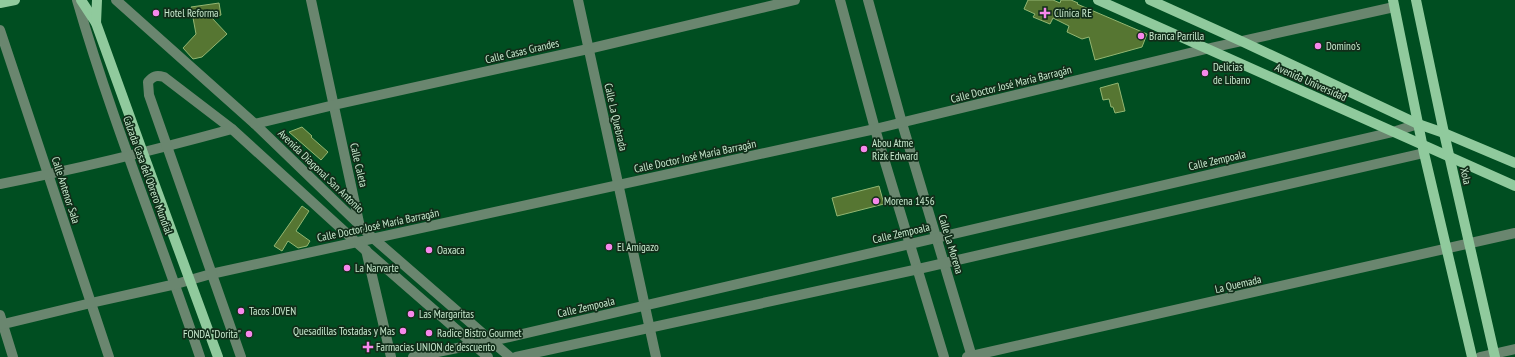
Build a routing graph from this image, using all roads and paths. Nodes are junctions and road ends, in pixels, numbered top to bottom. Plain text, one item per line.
1 (15, 0) edge
2 (77, 0) edge
3 (81, 0) edge
4 (97, 0) edge
5 (116, 0) edge
6 (311, 0) edge
7 (578, 0) edge
8 (795, 0) edge
9 (840, 0) edge
10 (868, 0) edge
11 (1098, 0) edge
12 (1150, 0) edge
13 (1416, 0) edge
14 (0, 3) edge
15 (1393, 3) edge
16 (96, 23) junction
17 (0, 30) edge
18 (1241, 41) junction
19 (588, 49) junction
20 (1206, 49) junction
21 (334, 105) junction
22 (902, 122) junction
23 (255, 124) junction
24 (1418, 124) junction
25 (232, 129) junction
26 (875, 129) junction
27 (1393, 132) junction
28 (1444, 133) junction
29 (167, 146) junction
30 (1423, 149) junction
31 (142, 153) junction
32 (128, 156) junction
33 (1449, 158) junction
34 (1515, 163) edge
35 (48, 175) junction
36 (0, 184) edge
37 (619, 185) junction
38 (1515, 186) edge
39 (360, 226) junction
40 (1515, 233) edge
41 (937, 237) junction
42 (365, 242) junction
43 (910, 243) junction
44 (1469, 244) junction
45 (1447, 249) junction
46 (944, 262) junction
47 (918, 269) junction
48 (211, 274) junction
49 (190, 280) junction
50 (176, 284) junction
51 (91, 302) junction
52 (645, 305) junction
53 (1, 321) edge
54 (650, 328) junction
55 (492, 341) junction
56 (474, 344) junction
57 (1515, 349) edge
58 (1495, 355) edge
59 (12, 357) edge
60 (109, 357) edge
61 (200, 357) edge
62 (218, 357) edge
63 (241, 357) edge
64 (392, 357) edge
65 (413, 357) edge
66 (488, 357) edge
67 (510, 357) edge
68 (516, 357) edge
69 (656, 357) edge
70 (944, 357) edge
71 (970, 357) edge
72 (1472, 357) edge
73 (1480, 357) edge

1 - 14 main road
2 - 32 street, Calzada Casa del Obrero Mundial
3 - 16 main road, Calzada Casa del Obrero Mundial
4 - 16 main road, Calzada Casa del Obrero Mundial
5 - 23 street, Avenida Diagonal San Antonio
6 - 21 street, Calle Caleta
7 - 19 street, Calle La Quebrada
8 - 19 street, Calle Casas Grandes
9 - 26 street
10 - 22 street, Calle La Morena
11 - 20 main road, Avenida Universidad
12 - 18 main road, Avenida Universidad
13 - 28 main road, Xola
15 - 18 street, Calle Doctor José María Barragán
15 - 24 main road
16 - 31 main road, Calzada Casa del Obrero Mundial
17 - 35 street, Calle Antenor Sala
18 - 20 street, Calle Doctor José María Barragán
18 - 24 main road, Avenida Universidad
19 - 21 street, Calle Casas Grandes
19 - 37 street, Calle La Quebrada
20 - 22 street, Calle Doctor José María Barragán
20 - 27 main road, Avenida Universidad
21 - 23 street, Calle Casas Grandes
21 - 39 street, Calle Caleta
22 - 26 street, Calle Doctor José María Barragán
22 - 41 street, Calle La Morena
23 - 39 street, Avenida Diagonal San Antonio
24 - 27 street, Calle Zempoala
24 - 28 main road, Avenida Universidad
24 - 30 main road
25 - 29 street
25 - 29 street
25 - 42 street
26 - 37 street, Calle Doctor José María Barragán
26 - 43 street
27 - 30 main road, Avenida Universidad
27 - 41 street, Calle Zempoala
28 - 33 main road, Xola
28 - 34 main road, Avenida Universidad
29 - 31 street
29 - 48 street
30 - 33 main road, Avenida Universidad
30 - 45 main road
30 - 46 street
31 - 32 street
31 - 49 main road, Calzada Casa del Obrero Mundial
32 - 35 street
32 - 50 street, Calzada Casa del Obrero Mundial
33 - 38 main road, Avenida Universidad
33 - 44 main road, Xola
35 - 36 street
35 - 51 street, Calle Antenor Sala
37 - 42 street, Calle Doctor José María Barragán
37 - 52 street, Calle La Quebrada
39 - 42 street, Calle Caleta
40 - 44 street, La Quemada
41 - 43 street, Calle Zempoala
41 - 46 street, Calle La Morena
42 - 48 street, Calle Doctor José María Barragán
42 - 55 street
42 - 56 street
42 - 64 street, Calle Caleta
43 - 47 street
43 - 52 street, Calle Zempoala
44 - 45 street, La Quemada
44 - 58 main road, Xola
45 - 71 street, La Quemada
45 - 72 main road
46 - 47 street
46 - 71 street, Calle La Morena
47 - 54 street
47 - 70 street
48 - 49 street, Calle Doctor José María Barragán
48 - 63 street
49 - 50 street, Calle Doctor José María Barragán
49 - 62 main road, Calzada Casa del Obrero Mundial
50 - 51 street, Calle Doctor José María Barragán
50 - 61 street, Calzada Casa del Obrero Mundial
51 - 53 street, Calle Doctor José María Barragán
51 - 60 street, Calle Antenor Sala
52 - 54 street, Calle La Quebrada
52 - 55 street, Calle Zempoala
53 - 59 street
54 - 68 street
54 - 69 street, Calle La Quebrada
55 - 56 street, Calle Zempoala
55 - 67 street
56 - 65 street, Calle Zempoala
56 - 66 street
57 - 58 street
58 - 73 street

